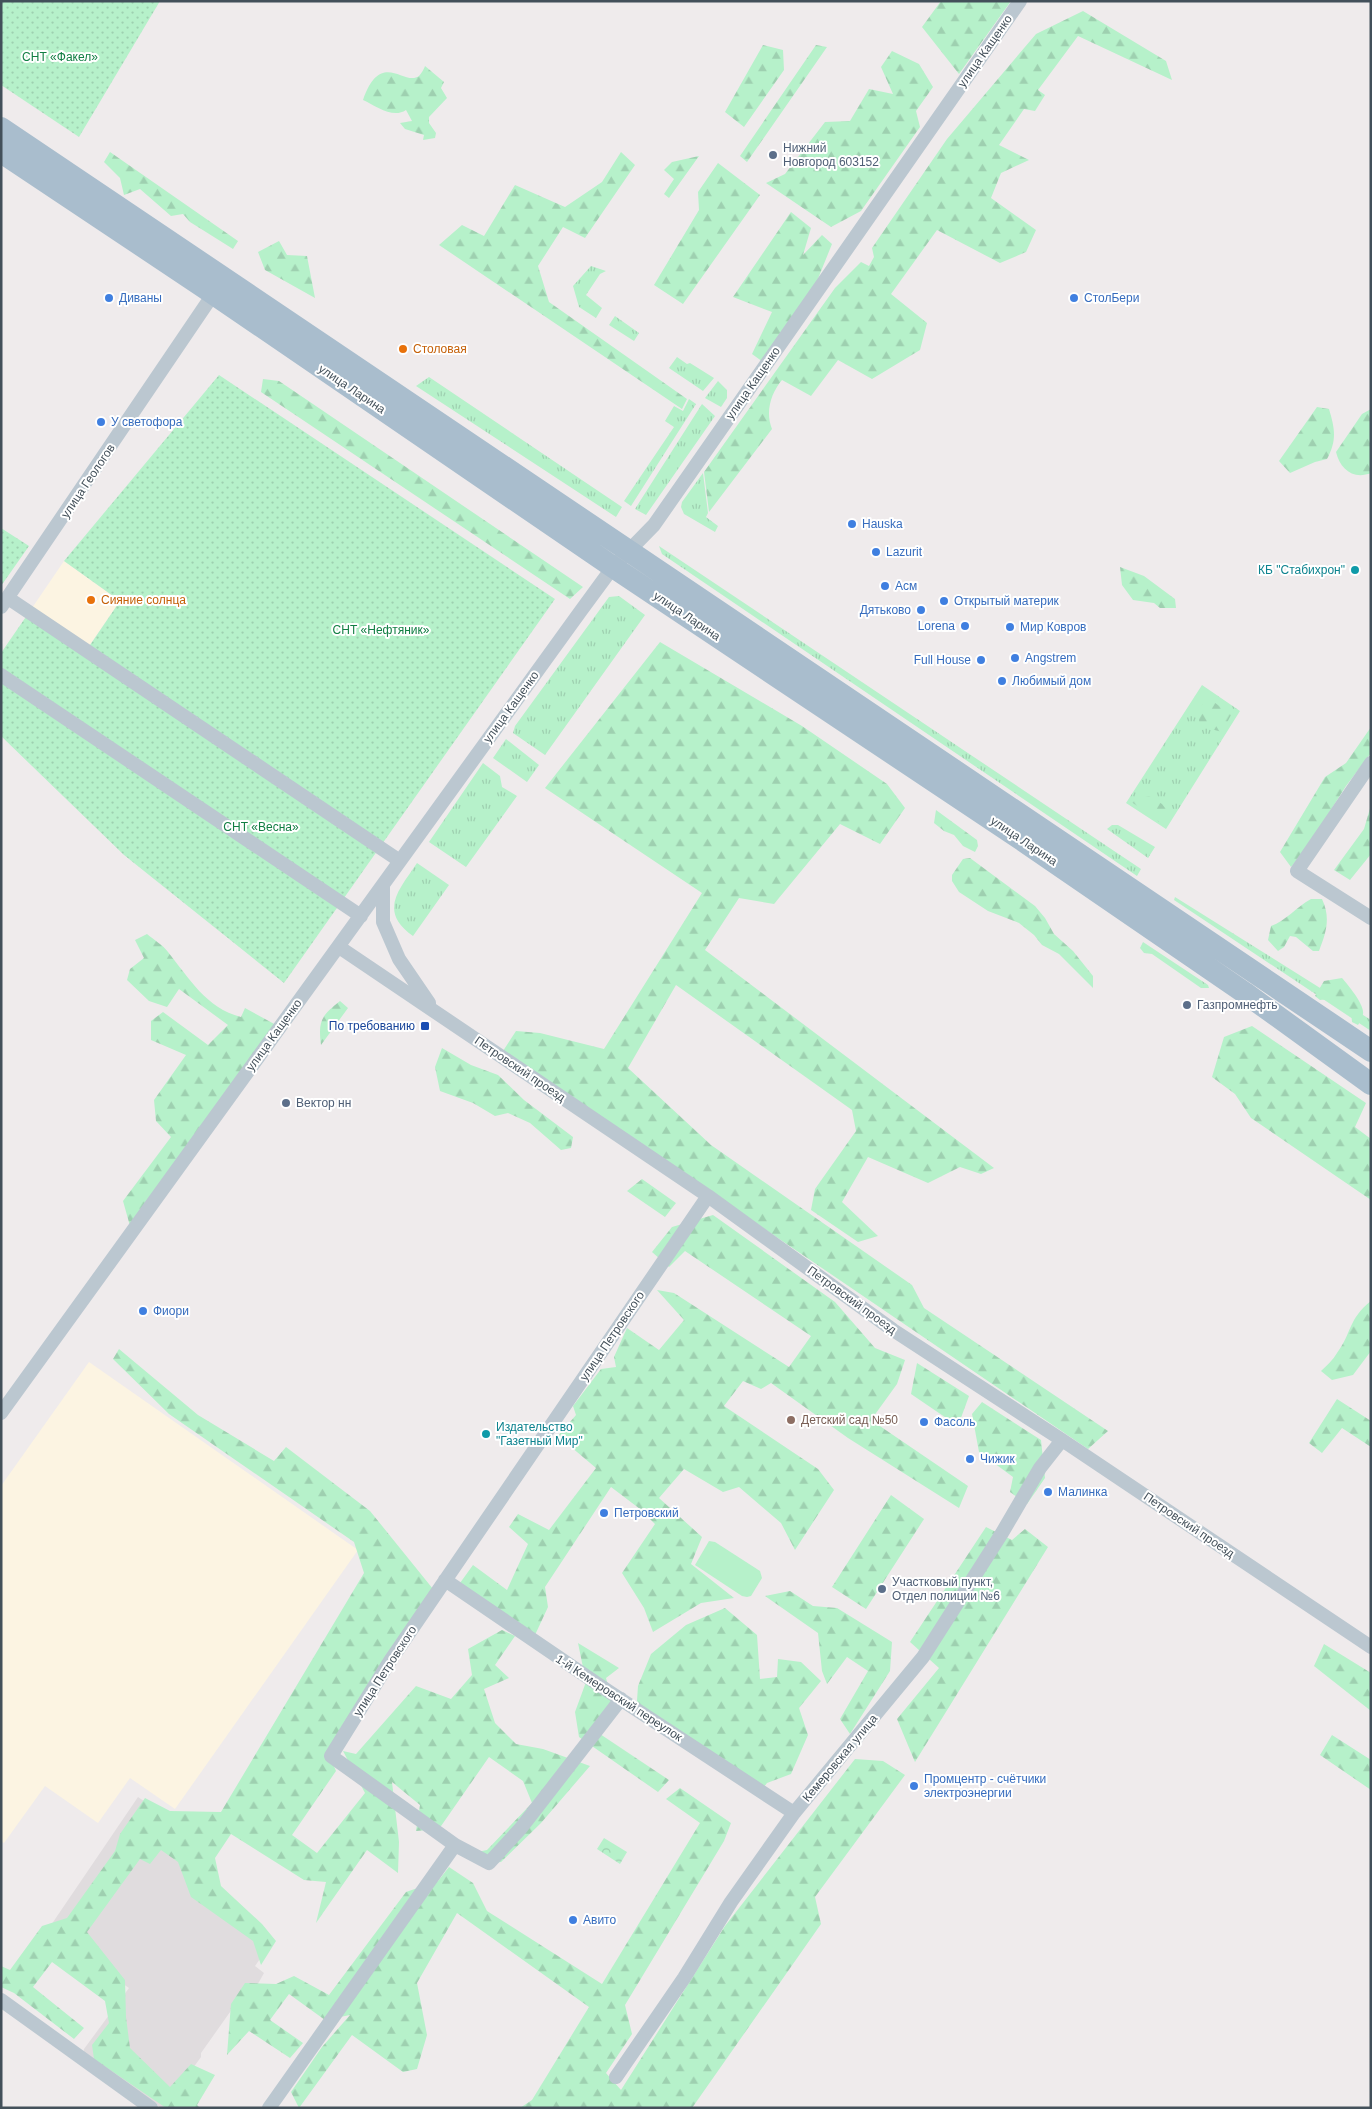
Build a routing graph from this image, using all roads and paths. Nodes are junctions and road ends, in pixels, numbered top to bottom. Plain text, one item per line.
1 (1020, 1) edge
2 (1, 128) edge
3 (1, 152) edge
4 (219, 286) junction
5 (620, 559) junction
6 (4, 603) edge
7 (1, 675) edge
8 (1371, 763) edge
9 (400, 861) junction
10 (383, 885) junction
11 (361, 916) junction
12 (1371, 918) edge
13 (339, 947) junction
14 (433, 1010) junction
15 (1371, 1051) edge
16 (1371, 1084) edge
17 (708, 1196) junction
18 (1, 1413) edge
19 (1062, 1440) junction
20 (445, 1580) junction
21 (1371, 1647) edge
22 (621, 1699) junction
23 (794, 1813) junction
24 (455, 1845) junction
25 (1, 2000) edge
26 (616, 2077) dead end
27 (150, 2108) edge
28 (269, 2108) edge

1 - 5 street, улица Кащенко
2 - 4 main road, улица Ларина
3 - 4 main road, улица Ларина
4 - 5 main road, улица Ларина
4 - 6 street, улица Геологов
5 - 9 street, улица Кащенко
5 - 15 main road, улица Ларина
5 - 16 main road, улица Ларина
6 - 9 street
7 - 11 street
8 - 12 street
9 - 10 street, улица Кащенко
10 - 11 street, улица Кащенко
10 - 14 street
11 - 13 street, улица Кащенко
13 - 14 street, Петровский проезд
13 - 18 street, улица Кащенко
14 - 17 street, Петровский проезд
17 - 19 street, Петровский проезд
17 - 20 street, улица Петровского
19 - 21 street, Петровский проезд
19 - 23 street, Кемеровская улица
20 - 22 street, 1-й Кемеровский переулок
20 - 24 street, улица Петровского
22 - 23 street, 1-й Кемеровский переулок
22 - 24 street
23 - 26 street, Кемеровская улица
24 - 28 street
25 - 27 street

